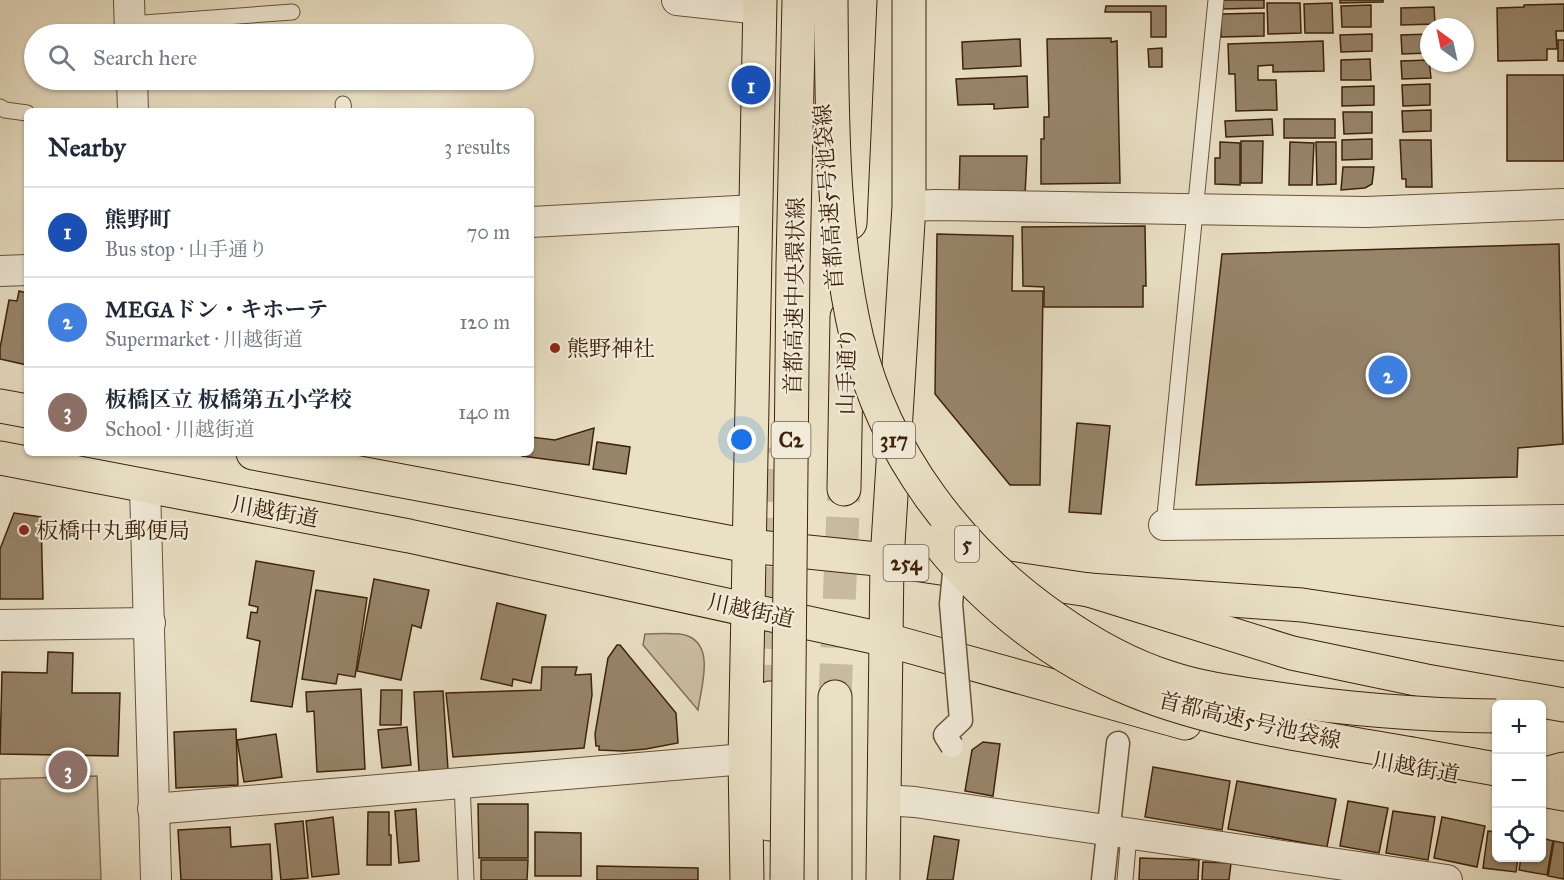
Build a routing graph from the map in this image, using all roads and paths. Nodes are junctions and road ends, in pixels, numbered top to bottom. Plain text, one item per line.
1 (677, 0) edge
2 (799, 0) edge
3 (810, 0) edge
4 (820, 0) edge
5 (831, 0) edge
6 (860, 0) edge
7 (909, 0) edge
8 (1216, 0) edge
9 (767, 3) edge
10 (292, 12) dead end
11 (130, 19) edge
12 (132, 90) edge
13 (0, 107) edge
14 (133, 108) edge
15 (24, 113) edge
16 (1564, 204) edge
17 (909, 206) junction
18 (1196, 209) junction
19 (756, 210) junction
20 (534, 222) edge
21 (24, 270) edge
22 (0, 271) edge
23 (0, 406) edge
24 (24, 410) edge
25 (775, 448) tunnel mouth
26 (269, 456) edge
27 (0, 458) edge
28 (145, 487) junction
29 (844, 489) tunnel mouth
30 (960, 519) dead end
31 (1564, 520) edge
32 (1164, 525) joint
33 (749, 546) junction
34 (887, 560) junction
35 (1089, 590) junction
36 (749, 610) junction
37 (150, 623) junction
38 (0, 626) edge
39 (887, 640) junction
40 (1564, 644) edge
41 (770, 698) tunnel mouth
42 (835, 698) tunnel mouth
43 (1564, 705) edge
44 (1492, 716) edge
45 (1546, 716) edge
46 (1564, 717) edge
47 (1118, 742) dead end
48 (952, 746) dead end
49 (746, 759) junction
50 (1492, 768) edge
51 (1564, 770) edge
52 (1546, 775) edge
53 (1546, 777) edge
54 (1492, 781) edge
55 (1564, 781) edge
56 (462, 783) junction
57 (1546, 791) edge
58 (1564, 794) edge
59 (884, 800) junction
60 (153, 809) junction
61 (1119, 833) junction
62 (1394, 876) edge
63 (156, 880) edge
64 (466, 880) edge
65 (747, 880) edge
66 (768, 880) edge
67 (787, 880) edge
68 (800, 880) edge
69 (836, 880) edge
70 (883, 880) edge
71 (1103, 880) edge
72 (1125, 880) edge
73 (1447, 880) edge

1 - 9 street
2 - 67 main road, 首都高速中央環状線 / C2, bridge
3 - 68 main road, 首都高速中央環状線 / C2
4 - 50 main road, 首都高速5号池袋線 / 5, bridge
5 - 44 main road, 首都高速5号池袋線 / 5, bridge
6 - 29 main road, 山手通り / 317
7 - 17 main road, 317
8 - 18 lane
9 - 19 main road
9 - 25 main road
10 - 11 lane
12 - 14 street
13 - 15 lane
16 - 18 street
17 - 18 street
17 - 34 main road, 317
18 - 32 lane
19 - 20 street
19 - 33 main road
21 - 22 street
23 - 24 main road
26 - 33 main road, 254
27 - 28 main road, 川越街道
28 - 36 main road, 川越街道
28 - 37 street
30 - 48 street, bridge
31 - 32 street
33 - 34 main road, 254
33 - 36 main road
34 - 35 main road, 254
34 - 39 main road, 317
35 - 40 main road, 254
35 - 43 main road
36 - 39 main road, 川越街道
36 - 49 main road
37 - 38 street
37 - 60 street
39 - 54 main road, 川越街道
39 - 59 main road, 317
41 - 66 main road
42 - 69 main road
45 - 46 main road
47 - 61 street
49 - 56 street
49 - 65 main road
51 - 52 main road
53 - 55 main road
56 - 60 street
56 - 64 lane
57 - 58 main road
59 - 61 street
59 - 70 main road, 317
60 - 63 street
61 - 62 street
61 - 71 street
61 - 72 lane
62 - 73 street

